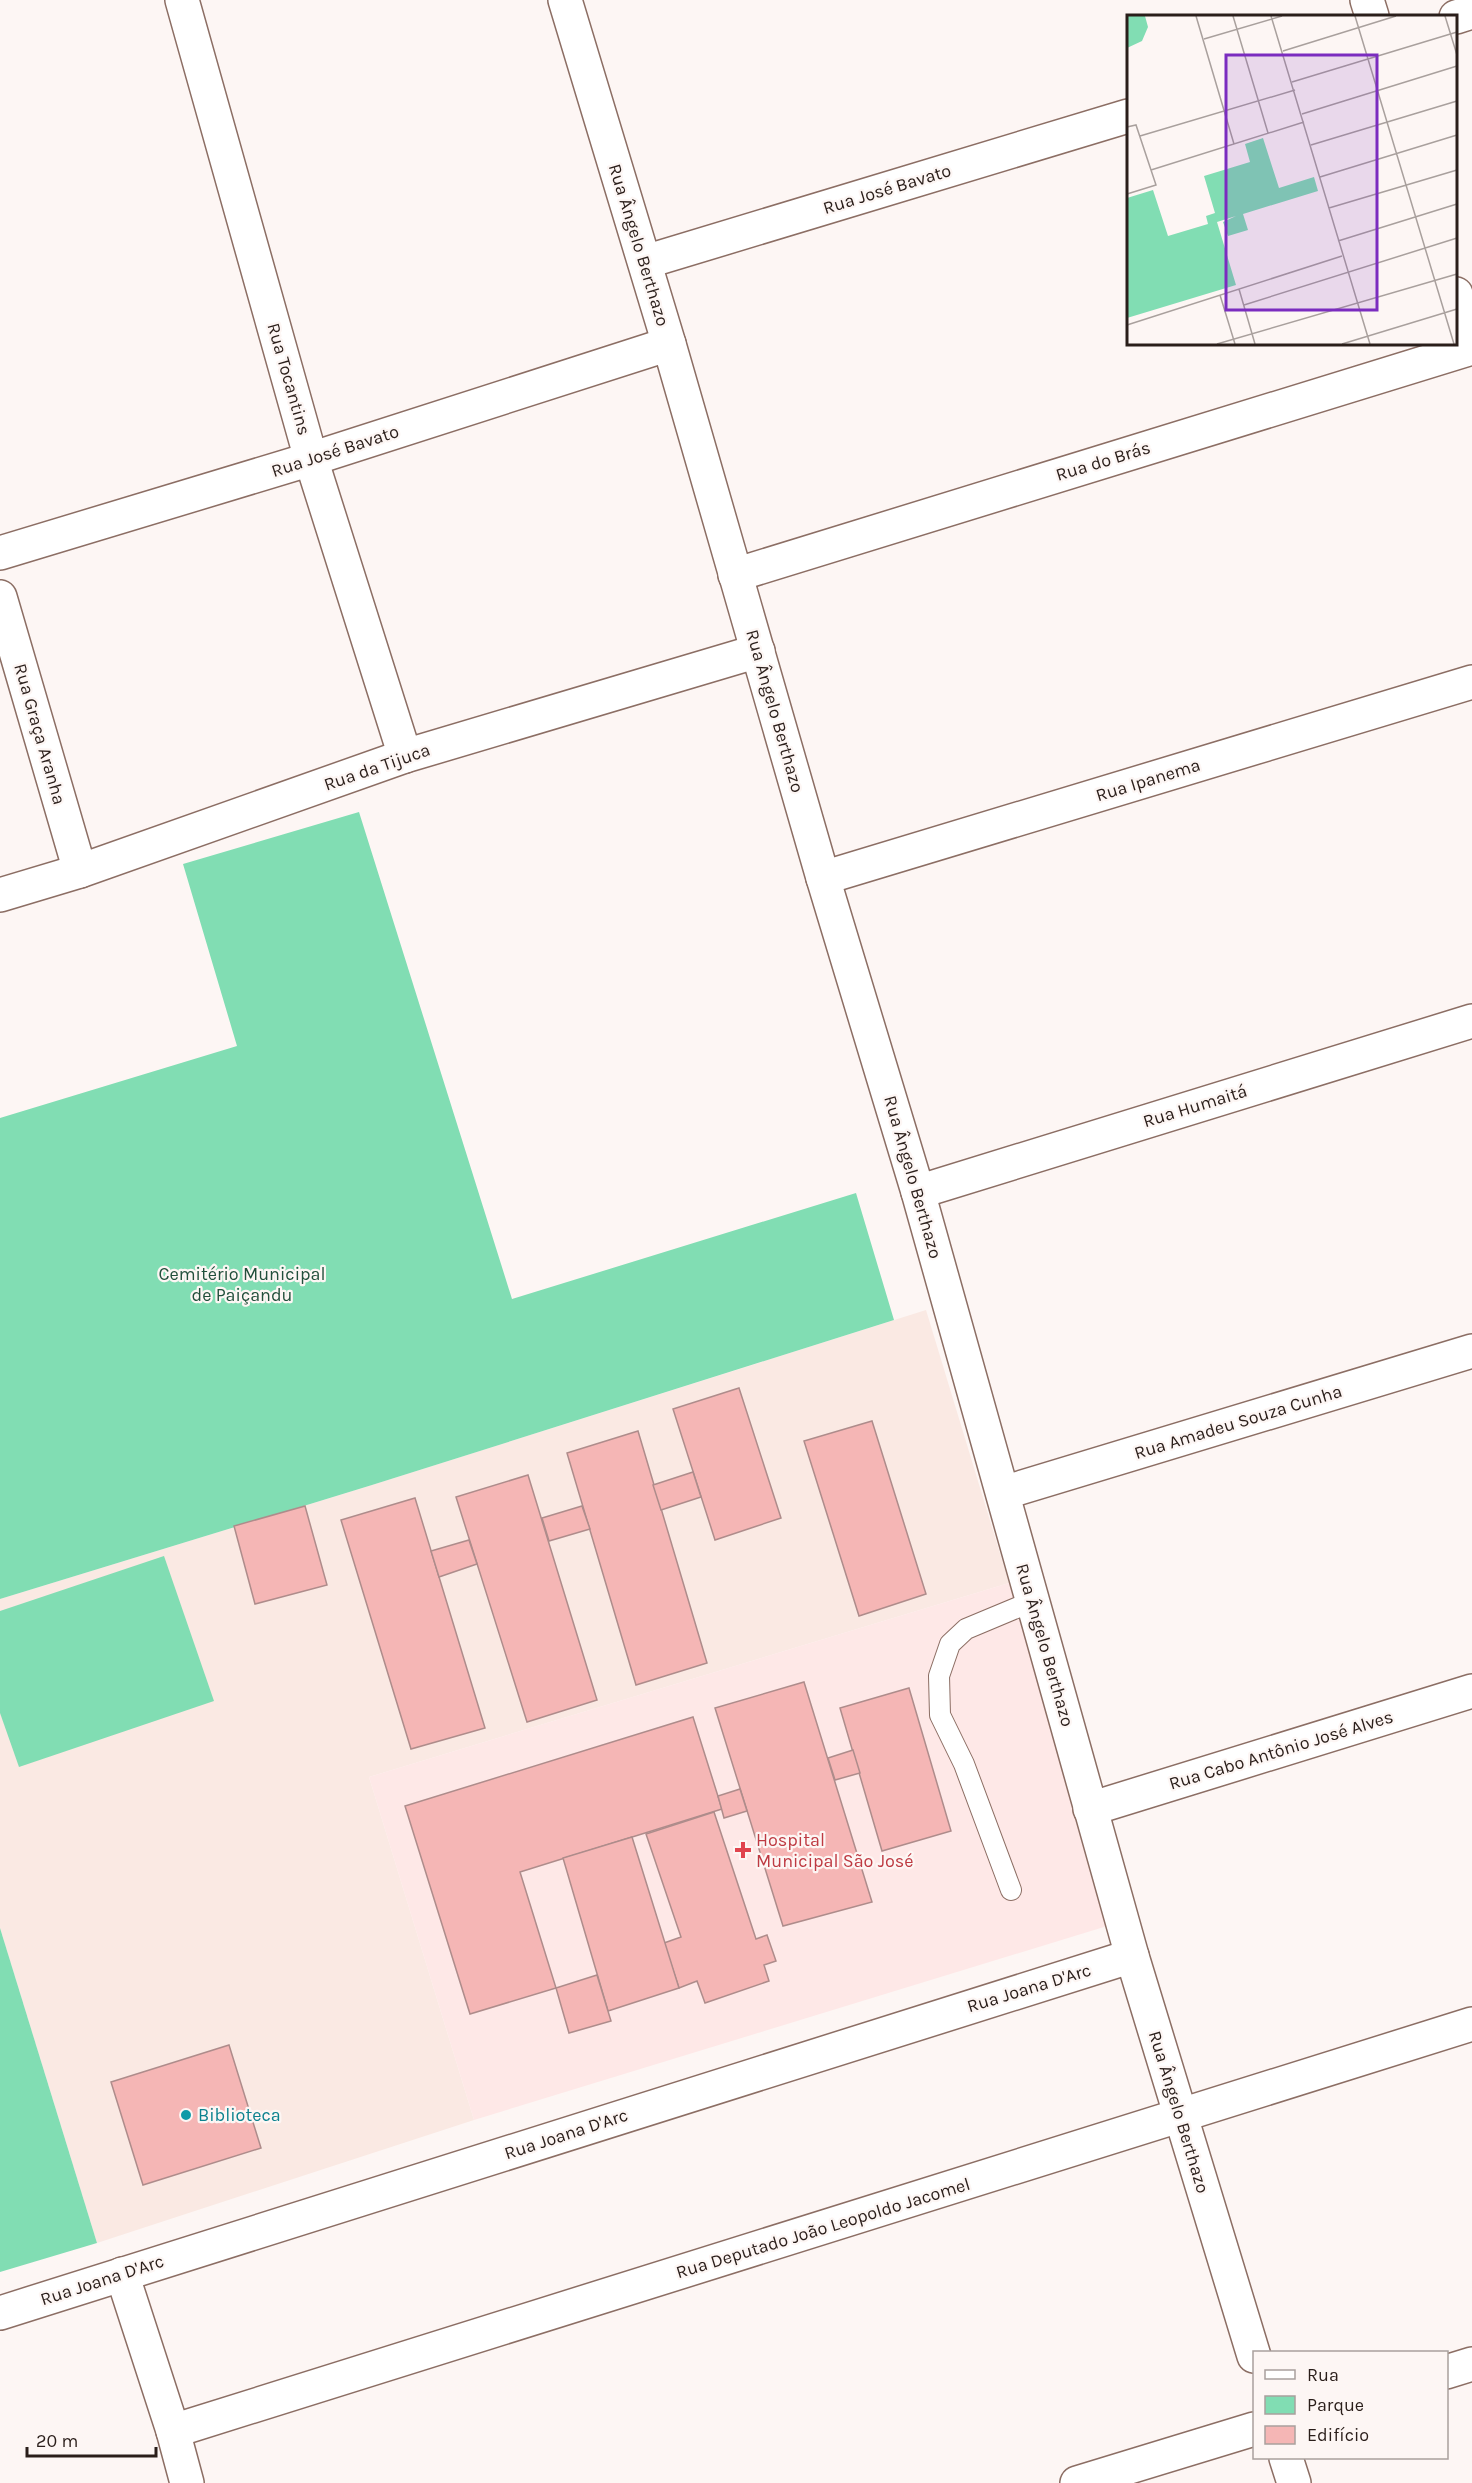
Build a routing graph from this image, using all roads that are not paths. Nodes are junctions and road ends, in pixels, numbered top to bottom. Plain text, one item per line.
1 (182, 0) edge
2 (565, 0) edge
3 (1366, 0) edge
4 (1472, 12) edge
5 (1372, 15) edge
6 (1457, 16) edge
7 (1127, 116) edge
8 (645, 262) junction
9 (1457, 300) edge
10 (669, 344) junction
11 (1472, 348) edge
12 (311, 459) junction
13 (0, 553) edge
14 (735, 575) junction
15 (0, 597) edge
16 (758, 651) junction
17 (1472, 682) edge
18 (405, 756) junction
19 (80, 871) junction
20 (823, 878) junction
21 (0, 895) edge
22 (1472, 1021) edge
23 (918, 1192) junction
24 (1472, 1351) edge
25 (1003, 1493) junction
26 (1033, 1602) junction
27 (1472, 1691) edge
28 (1090, 1809) junction
29 (1011, 1890) dead end
30 (1132, 1956) junction
31 (1472, 2024) edge
32 (1180, 2117) junction
33 (122, 2274) junction
34 (0, 2313) edge
35 (1253, 2353) edge
36 (1472, 2364) edge
37 (1448, 2371) edge
38 (1253, 2429) edge
39 (173, 2431) junction
40 (1287, 2459) edge
41 (187, 2483) edge
42 (1077, 2483) edge
43 (1294, 2483) edge

1 - 12 street, Rua Tocantins
2 - 8 street, Rua Ângelo Berthazo
3 - 5 street
4 - 6 street
7 - 8 street, Rua José Bavato
8 - 10 street, Rua Ângelo Berthazo
9 - 11 street
10 - 12 street, Rua José Bavato
10 - 14 street, Rua Ângelo Berthazo
11 - 14 street, Rua do Brás
12 - 13 street, Rua José Bavato
12 - 18 street, Rua Tocantins
14 - 16 street, Rua Ângelo Berthazo
15 - 19 street, Rua Graça Aranha
16 - 18 street, Rua da Tijuca
16 - 20 street, Rua Ângelo Berthazo
17 - 20 street, Rua Ipanema
18 - 19 street, Rua da Tijuca
19 - 21 street, Rua da Tijuca
20 - 23 street, Rua Ângelo Berthazo
22 - 23 street, Rua Humaitá
23 - 25 street, Rua Ângelo Berthazo
24 - 25 street, Rua Amadeu Souza Cunha
25 - 26 street, Rua Ângelo Berthazo
26 - 28 street, Rua Ângelo Berthazo
26 - 29 lane
27 - 28 street, Rua Cabo Antônio José Alves
28 - 30 street, Rua Ângelo Berthazo
30 - 32 street, Rua Ângelo Berthazo
30 - 33 street, Rua Joana D'Arc
31 - 32 street, Rua Deputado João Leopoldo Jacomel
32 - 35 street, Rua Ângelo Berthazo
32 - 39 street, Rua Deputado João Leopoldo Jacomel
33 - 34 street, Rua Joana D'Arc
33 - 39 street
36 - 37 street
38 - 42 street
39 - 41 street
40 - 43 street

